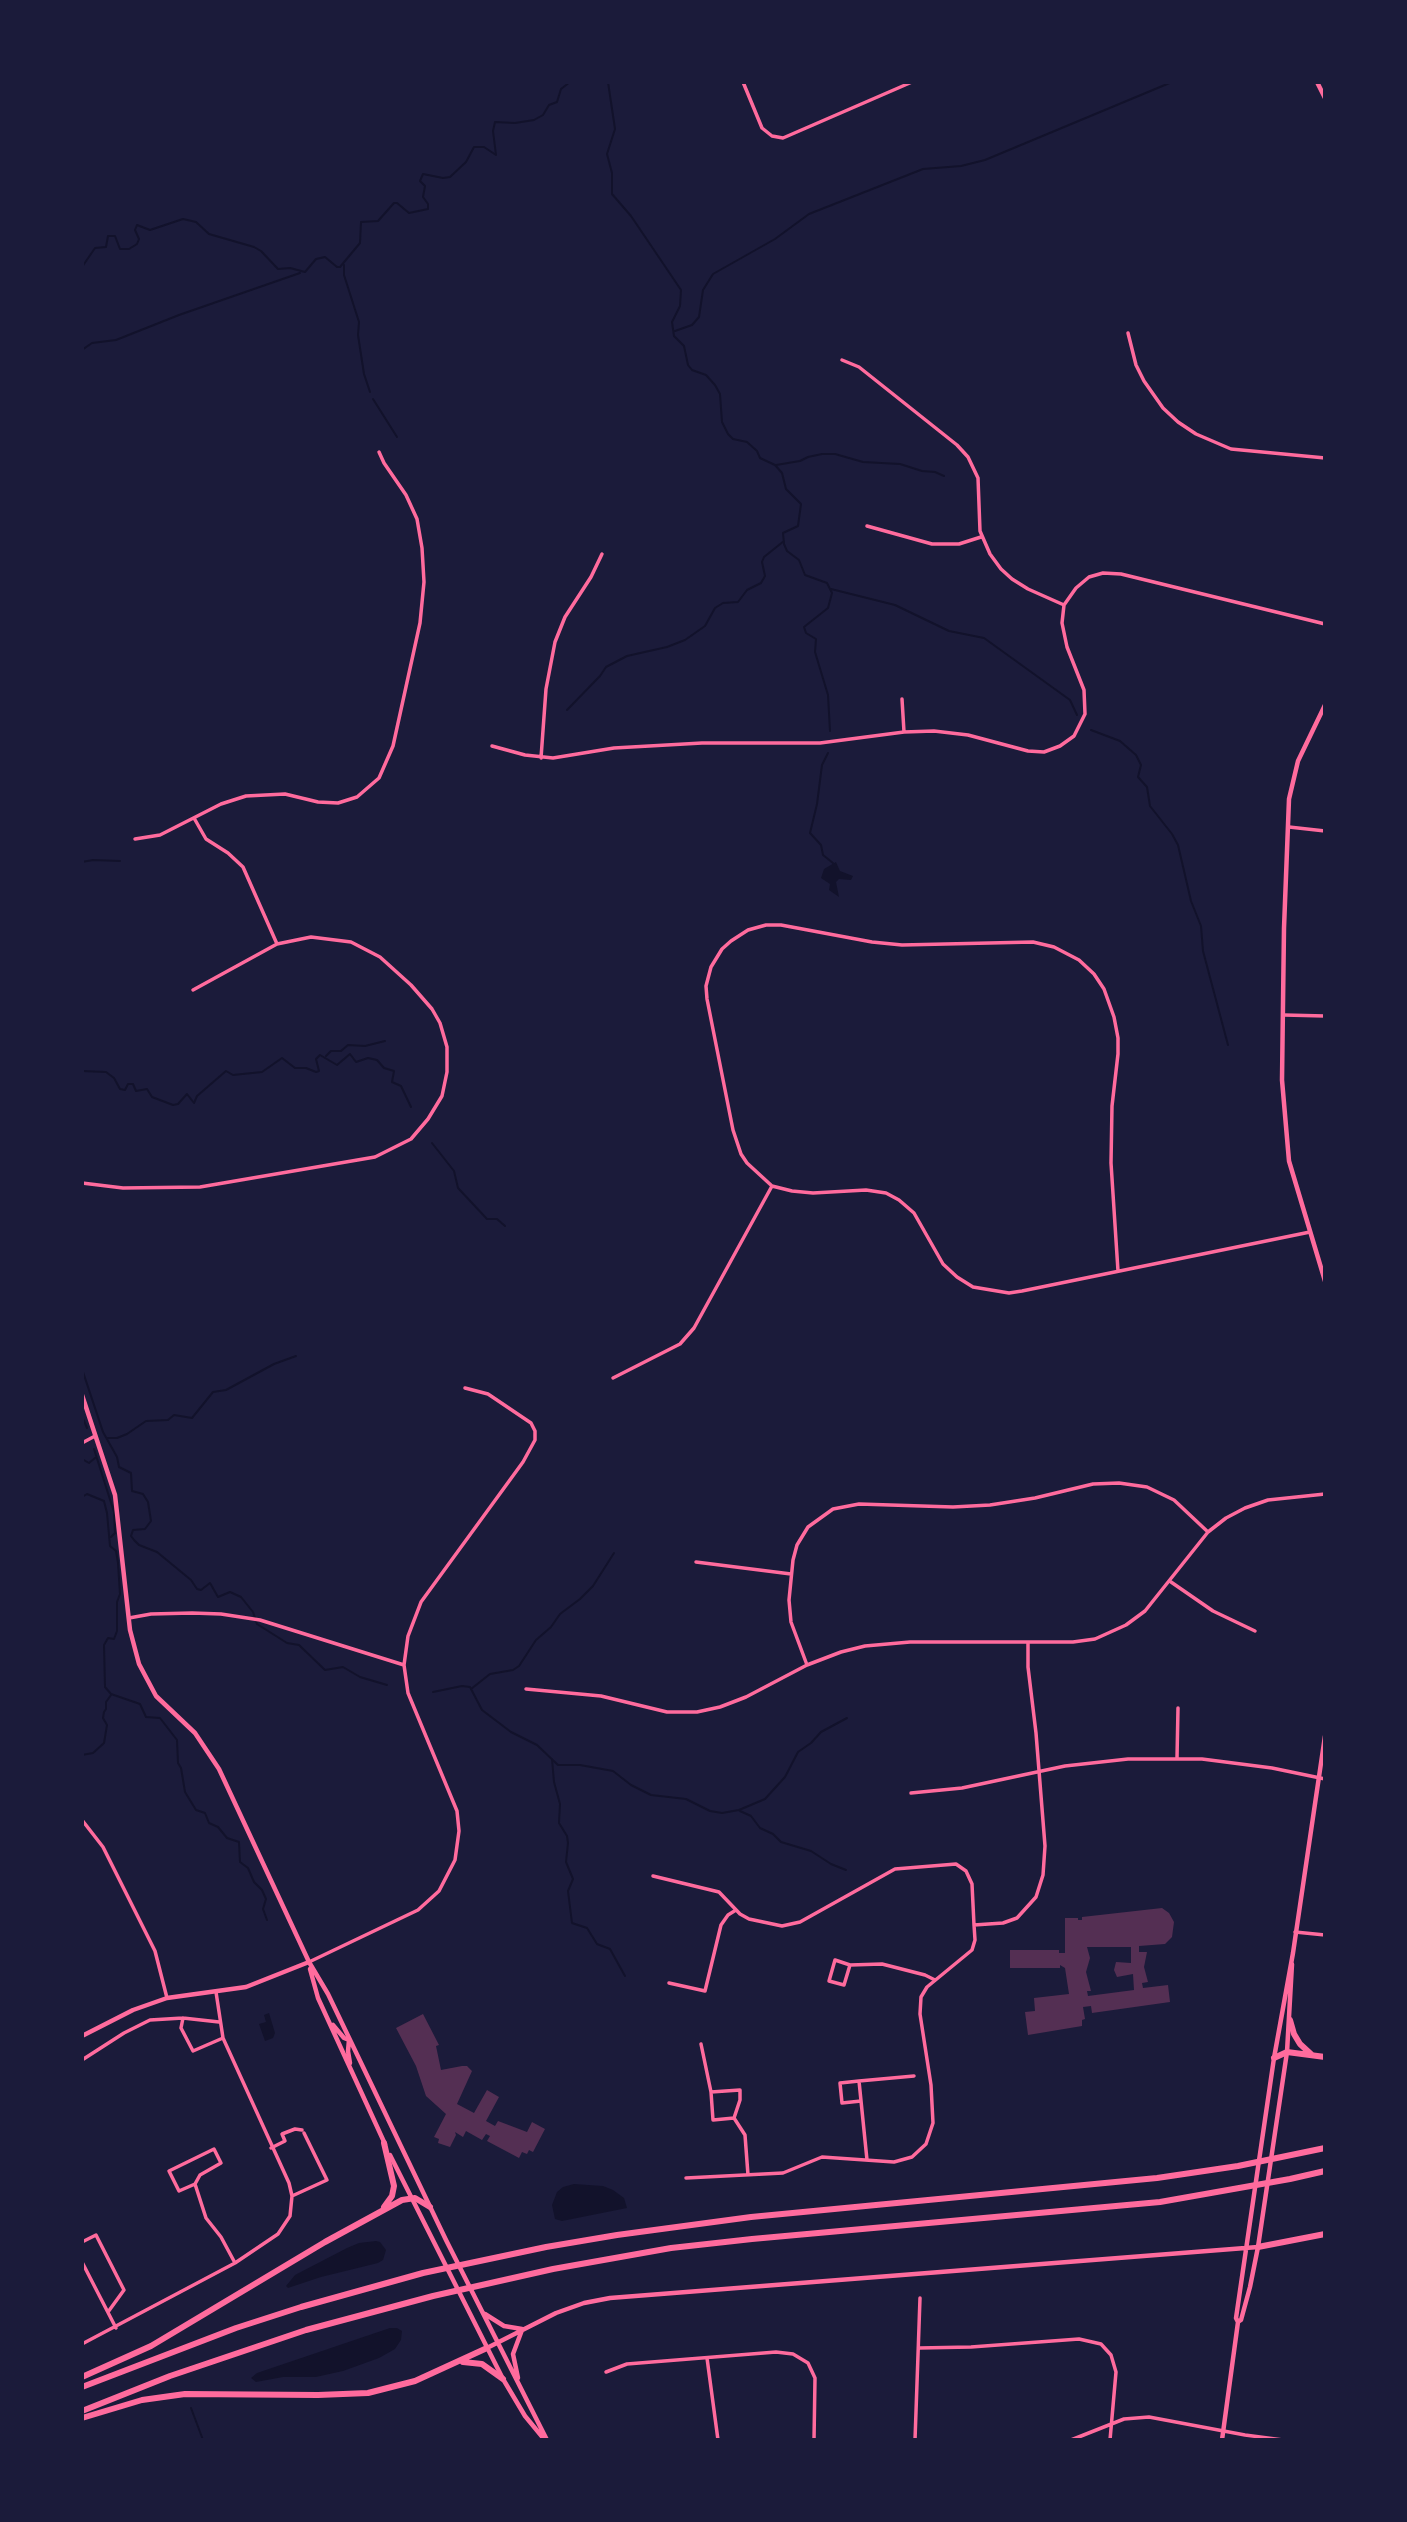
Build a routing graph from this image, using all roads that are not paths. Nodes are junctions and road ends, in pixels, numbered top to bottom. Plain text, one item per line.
1 (743, 82) edge
2 (912, 82) edge
3 (1317, 82) edge
4 (1325, 98) edge
5 (1128, 333) dead end
6 (842, 360) dead end
7 (379, 452) dead end
8 (1325, 458) edge
9 (867, 526) dead end
10 (981, 537) junction
11 (602, 554) dead end
12 (1064, 605) junction
13 (1325, 624) edge
14 (902, 699) dead end
15 (1325, 705) edge
16 (904, 732) junction
17 (492, 746) dead end
18 (541, 758) junction
19 (194, 818) junction
20 (1289, 827) junction
21 (1325, 831) edge
22 (135, 839) dead end
23 (277, 944) junction
24 (192, 990) dead end
25 (1284, 1016) junction
26 (1325, 1016) edge
27 (82, 1183) edge
28 (772, 1186) junction
29 (1310, 1232) junction
30 (1118, 1271) junction
31 (1325, 1281) edge
32 (613, 1378) dead end
33 (465, 1388) dead end
34 (82, 1395) edge
35 (97, 1435) junction
36 (82, 1443) edge
37 (1325, 1494) edge
38 (1208, 1532) junction
39 (696, 1562) dead end
40 (791, 1574) junction
41 (1171, 1582) junction
42 (129, 1618) junction
43 (1255, 1631) dead end
44 (1028, 1643) junction
45 (404, 1665) junction
46 (807, 1665) junction
47 (526, 1689) dead end
48 (1178, 1709) dead end
49 (1325, 1736) edge
50 (1177, 1758) junction
51 (1039, 1771) junction
52 (1322, 1778) edge
53 (911, 1793) dead end
54 (82, 1820) edge
55 (653, 1876) dead end
56 (736, 1910) junction
57 (974, 1925) junction
58 (1295, 1931) junction
59 (1325, 1935) edge
60 (1293, 1953) junction
61 (309, 1962) junction
62 (850, 1965) junction
63 (935, 1980) junction
64 (669, 1983) dead end
65 (216, 1992) junction
66 (167, 1998) junction
67 (326, 2016) junction
68 (183, 2018) junction
69 (1290, 2020) junction
70 (219, 2022) junction
71 (82, 2036) edge
72 (223, 2038) junction
73 (349, 2040) junction
74 (701, 2044) dead end
75 (1287, 2052) junction
76 (1314, 2056) junction
77 (1325, 2057) edge
78 (1274, 2058) junction
79 (82, 2060) edge
80 (353, 2075) junction
81 (914, 2076) dead end
82 (859, 2081) junction
83 (712, 2092) junction
84 (861, 2101) junction
85 (734, 2118) junction
86 (384, 2143) junction
87 (271, 2148) junction
88 (1325, 2148) edge
89 (867, 2160) junction
90 (1325, 2171) edge
91 (748, 2175) junction
92 (686, 2178) dead end
93 (195, 2183) junction
94 (292, 2196) junction
95 (410, 2198) junction
96 (430, 2207) junction
97 (379, 2212) junction
98 (1325, 2234) edge
99 (82, 2242) edge
100 (1258, 2247) junction
101 (1247, 2248) junction
102 (82, 2262) edge
103 (235, 2263) junction
104 (920, 2298) dead end
105 (481, 2309) junction
106 (108, 2312) junction
107 (1238, 2322) junction
108 (116, 2328) junction
109 (523, 2329) junction
110 (498, 2343) junction
111 (82, 2344) edge
112 (487, 2348) junction
113 (919, 2348) junction
114 (707, 2358) junction
115 (461, 2362) junction
116 (607, 2372) dead end
117 (82, 2377) edge
118 (503, 2379) junction
119 (82, 2387) edge
120 (523, 2392) junction
121 (82, 2412) edge
122 (82, 2418) edge
123 (1112, 2423) junction
124 (1223, 2431) junction
125 (546, 2440) edge
126 (718, 2440) edge
127 (814, 2440) edge
128 (915, 2440) edge
129 (1071, 2440) edge
130 (1110, 2440) edge
131 (1222, 2440) edge
132 (1283, 2440) edge

1 - 2 street
3 - 4 main road
5 - 8 street
6 - 10 street
7 - 19 street
9 - 10 street
10 - 12 street
11 - 18 street
12 - 13 street
12 - 16 street
14 - 16 street
15 - 20 main road
16 - 18 street
17 - 18 street
19 - 22 street
19 - 23 street
20 - 21 street
20 - 25 main road
23 - 24 street
23 - 27 street
25 - 26 street
25 - 29 main road
28 - 30 street
28 - 30 street
28 - 32 street
29 - 30 street
29 - 31 main road
33 - 45 street
34 - 35 main road
35 - 36 street
35 - 42 main road
37 - 38 street
38 - 40 street
38 - 41 street
39 - 40 street
40 - 46 street
41 - 43 street
41 - 44 street
42 - 45 street
42 - 61 main road
44 - 46 street
44 - 51 street
45 - 61 street
46 - 47 street
48 - 50 street
49 - 52 main road
50 - 51 street
50 - 52 street
51 - 53 street
51 - 57 street
52 - 58 main road
54 - 66 street
55 - 56 street
56 - 57 street
56 - 64 street
57 - 63 street
58 - 59 street
58 - 60 main road
60 - 69 main road
60 - 78 main road
61 - 65 main road
61 - 67 main road
61 - 73 main road
62 - 62 street
62 - 63 street
63 - 89 street
65 - 66 main road
65 - 70 street
66 - 71 main road
67 - 73 main road
67 - 80 main road
68 - 70 street
68 - 72 street
68 - 79 street
69 - 75 main road
69 - 76 highway
70 - 72 street
72 - 87 street
73 - 80 main road
73 - 96 main road
74 - 83 street
75 - 76 highway
75 - 78 highway
75 - 100 main road
76 - 77 highway
78 - 101 main road
80 - 86 main road
81 - 82 street
82 - 84 street
82 - 84 street
83 - 85 street
83 - 85 street
84 - 89 street
85 - 91 street
86 - 95 main road
86 - 97 highway
87 - 94 street
87 - 94 street
88 - 119 highway
89 - 91 street
90 - 121 highway
91 - 92 street
93 - 93 street
93 - 103 street
94 - 103 street
95 - 96 highway
95 - 97 highway
95 - 112 main road
96 - 105 main road
97 - 117 highway
98 - 100 highway
99 - 106 street
100 - 101 main road
100 - 107 main road
101 - 107 main road
101 - 109 main road
102 - 106 street
103 - 108 street
104 - 113 street
105 - 109 main road
105 - 110 main road
106 - 108 street
107 - 124 main road
108 - 111 street
109 - 110 main road
109 - 120 main road
110 - 112 main road
110 - 120 main road
112 - 115 highway
112 - 118 main road
113 - 123 street
113 - 128 street
114 - 116 street
114 - 126 street
114 - 127 street
115 - 118 highway
115 - 122 highway
118 - 125 main road
120 - 125 main road
123 - 124 street
123 - 129 street
123 - 130 street
124 - 131 main road
124 - 132 street

